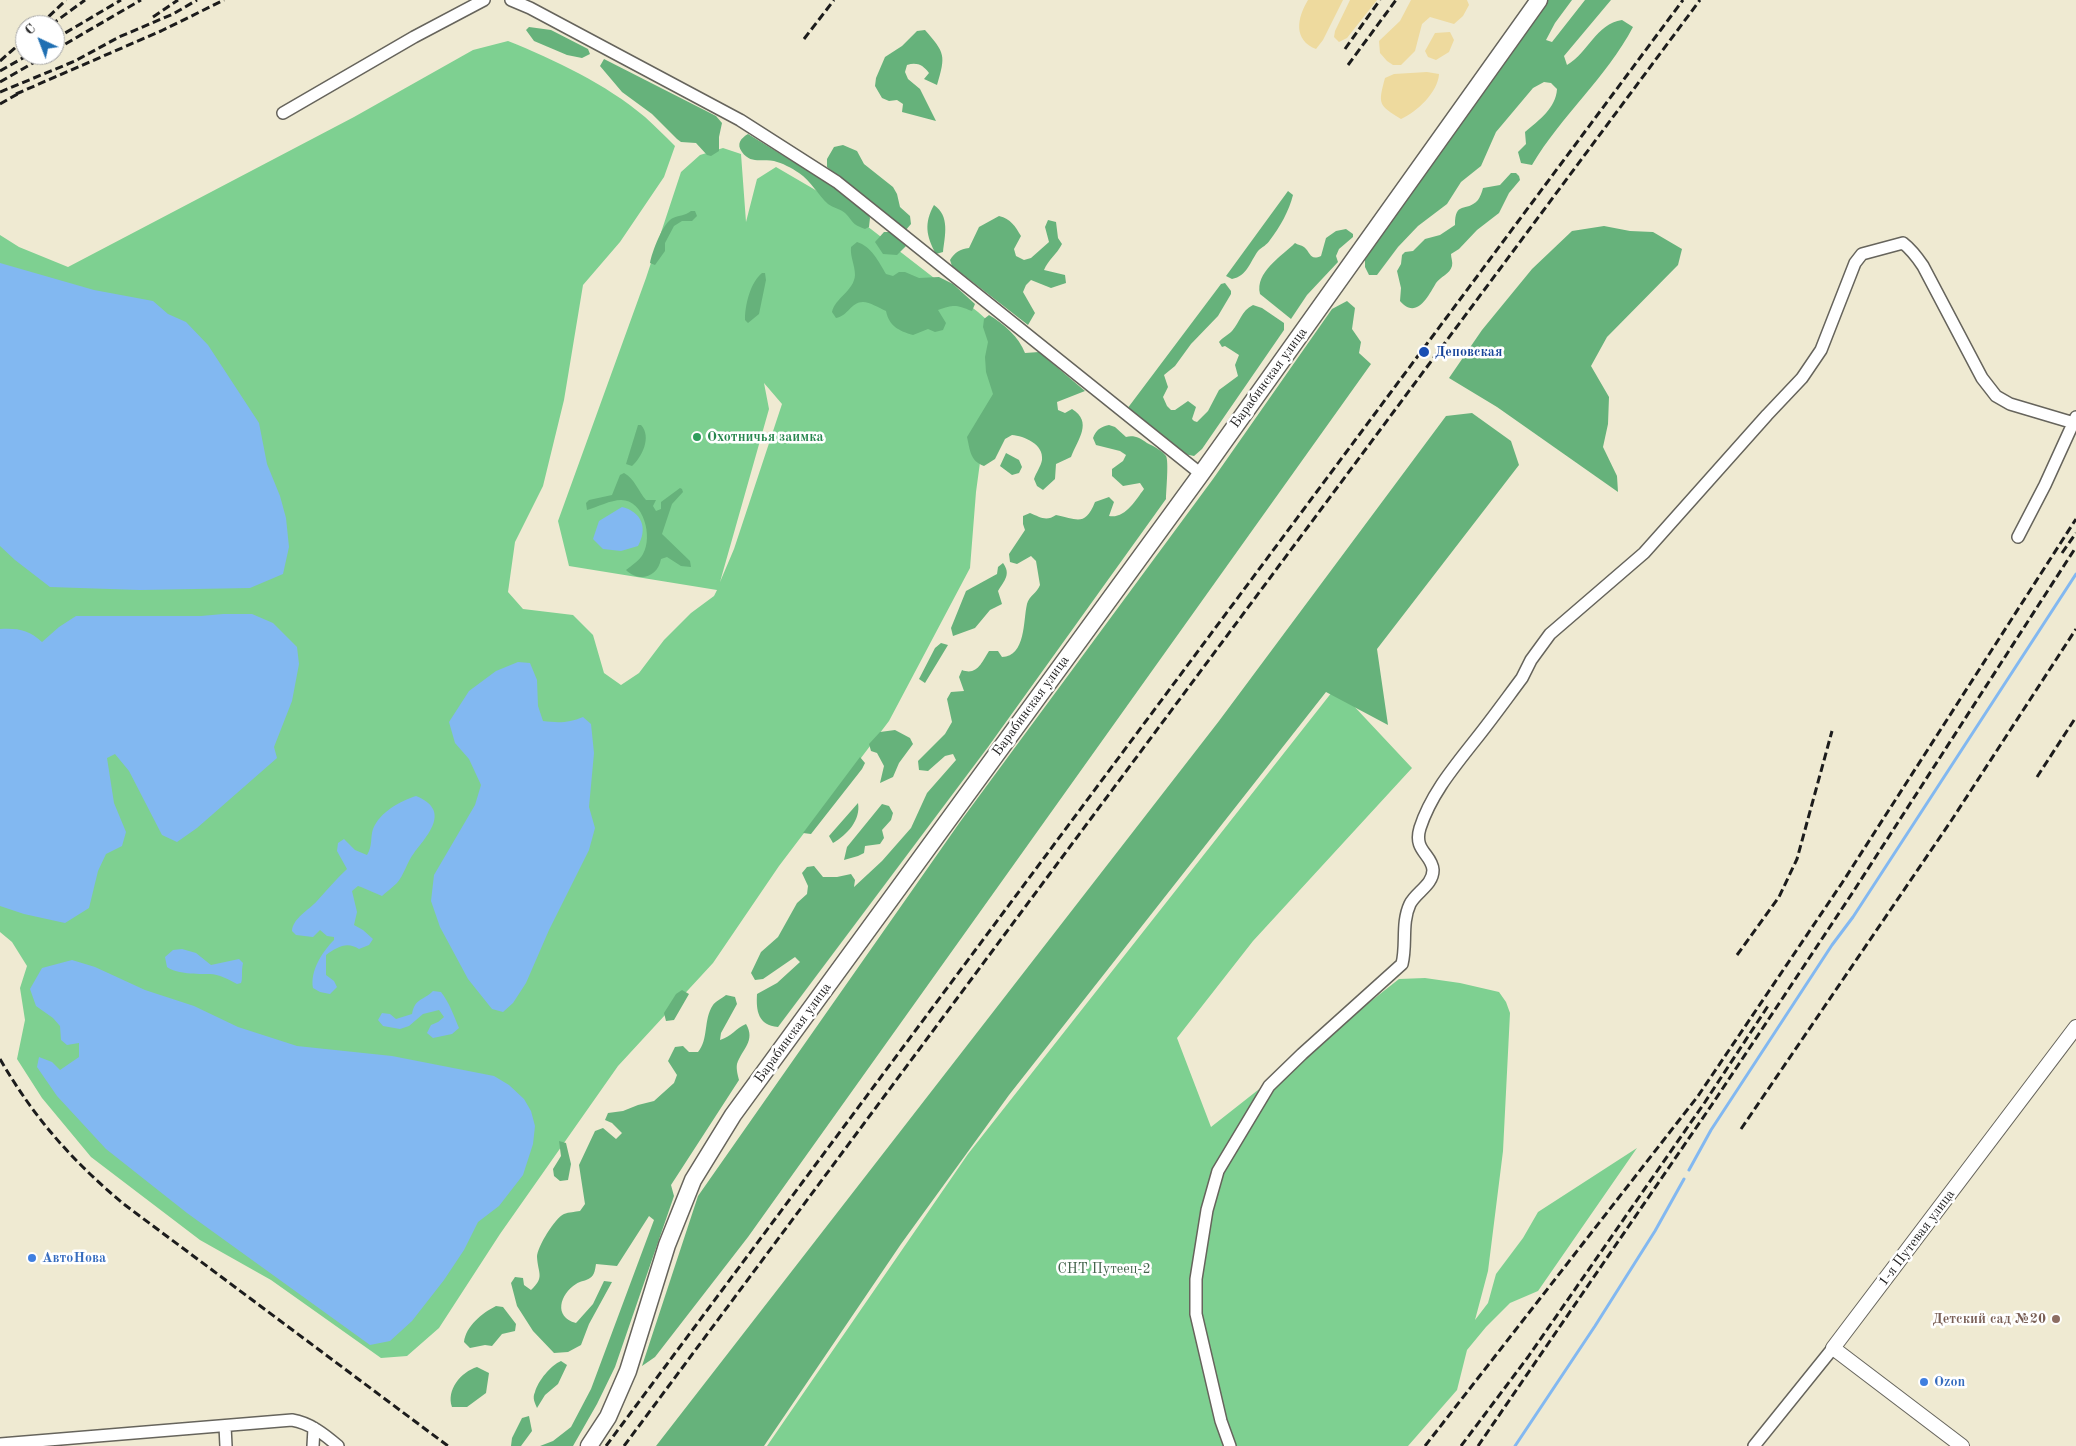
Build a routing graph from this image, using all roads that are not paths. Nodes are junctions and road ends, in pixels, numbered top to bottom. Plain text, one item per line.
1 (484, 0) edge
2 (511, 0) edge
3 (1539, 0) edge
4 (283, 113) dead end
5 (2075, 420) edge
6 (1201, 474) junction
7 (2018, 537) dead end
8 (2076, 1027) edge
9 (1833, 1348) junction
10 (225, 1426) junction
11 (314, 1428) junction
12 (132, 1440) edge
13 (50, 1443) edge
14 (0, 1444) edge
15 (226, 1446) edge
16 (313, 1446) edge
17 (338, 1446) edge
18 (588, 1446) edge
19 (1230, 1446) edge
20 (1754, 1446) edge
21 (1962, 1446) edge

1 - 4 street
2 - 6 street
3 - 6 main road, Барабинская улица
5 - 7 street
5 - 19 street
6 - 18 main road, Барабинская улица
8 - 9 street, 1-я Путевая улица
9 - 20 street, 1-я Путевая улица
9 - 21 street
10 - 11 street
10 - 12 street
10 - 15 street
11 - 16 street
11 - 17 street
12 - 13 street
13 - 14 street

